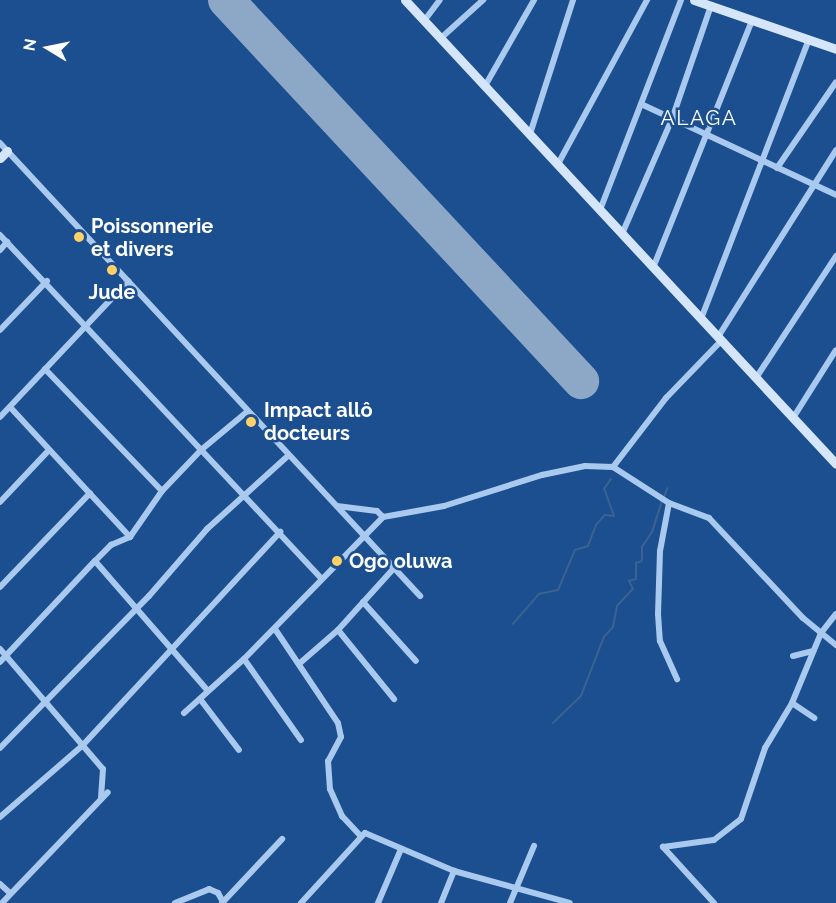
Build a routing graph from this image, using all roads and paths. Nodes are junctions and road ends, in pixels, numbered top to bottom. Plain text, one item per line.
1 (405, 0) edge
2 (440, 0) edge
3 (483, 0) edge
4 (534, 0) edge
5 (573, 0) edge
6 (647, 0) edge
7 (681, 0) edge
8 (694, 0) edge
9 (711, 6) junction
10 (752, 20) junction
11 (424, 21) junction
12 (441, 38) junction
13 (808, 39) junction
14 (836, 49) edge
15 (836, 81) edge
16 (485, 86) junction
17 (641, 105) junction
18 (672, 119) junction
19 (530, 134) junction
20 (707, 135) junction
21 (0, 143) edge
22 (836, 150) edge
23 (7, 151) junction
24 (0, 158) edge
25 (762, 161) junction
26 (558, 164) junction
27 (777, 168) junction
28 (814, 185) junction
29 (836, 195) edge
30 (600, 210) junction
31 (622, 234) junction
32 (0, 235) edge
33 (7, 242) junction
34 (0, 250) edge
35 (836, 256) edge
36 (654, 268) junction
37 (47, 281) junction
38 (128, 281) junction
39 (701, 319) junction
40 (85, 327) junction
41 (0, 330) edge
42 (720, 339) junction
43 (836, 350) edge
44 (45, 369) junction
45 (756, 378) junction
46 (10, 407) junction
47 (248, 411) junction
48 (0, 417) edge
49 (793, 418) junction
50 (50, 450) junction
51 (201, 450) junction
52 (289, 455) junction
53 (836, 464) edge
54 (614, 467) junction
55 (162, 491) junction
56 (90, 494) junction
57 (246, 496) junction
58 (0, 501) edge
59 (669, 503) junction
60 (336, 506) junction
61 (383, 517) junction
62 (280, 532) junction
63 (130, 537) junction
64 (366, 538) junction
65 (95, 561) junction
66 (394, 568) junction
67 (321, 578) junction
68 (0, 587) edge
69 (420, 596) dead end
70 (363, 602) junction
71 (136, 609) junction
72 (836, 614) edge
73 (275, 628) junction
74 (338, 630) junction
75 (821, 633) junction
76 (836, 645) edge
77 (0, 649) edge
78 (173, 649) junction
79 (813, 651) junction
80 (6, 656) junction
81 (793, 656) dead end
82 (244, 659) junction
83 (416, 660) dead end
84 (0, 662) edge
85 (300, 663) junction
86 (677, 679) dead end
87 (208, 691) junction
88 (200, 699) junction
89 (394, 699) dead end
90 (46, 700) junction
91 (792, 703) junction
92 (184, 713) dead end
93 (814, 718) dead end
94 (301, 740) dead end
95 (82, 746) junction
96 (0, 748) edge
97 (239, 750) dead end
98 (108, 792) dead end
99 (101, 799) junction
100 (0, 817) edge
101 (360, 835) junction
102 (282, 839) dead end
103 (534, 846) dead end
104 (401, 849) junction
105 (454, 871) junction
106 (0, 884) edge
107 (516, 889) junction
108 (9, 893) junction
109 (2, 903) edge
110 (175, 903) edge
111 (222, 903) edge
112 (301, 903) edge
113 (378, 903) edge
114 (441, 903) edge
115 (510, 903) edge
116 (570, 903) edge
117 (714, 903) edge

1 - 11 street
2 - 11 street
3 - 12 street
4 - 16 street
5 - 19 street
6 - 26 street
7 - 17 street
8 - 9 street
9 - 10 street
9 - 18 street
10 - 13 street
10 - 20 street
11 - 12 street
12 - 16 street
13 - 14 street
13 - 25 street
15 - 27 street
16 - 19 street
17 - 18 street
17 - 30 street
18 - 20 street
18 - 31 street
19 - 26 street
20 - 25 street
20 - 36 street
21 - 23 street
22 - 28 street
23 - 24 street
23 - 38 street
25 - 27 street
25 - 39 street
26 - 30 street
27 - 28 street
28 - 29 street
28 - 42 street
30 - 31 street
31 - 36 street
32 - 33 street
33 - 34 street
33 - 37 street
35 - 45 street
36 - 39 street
37 - 40 street
37 - 41 street
38 - 40 street
38 - 47 street
39 - 42 street
40 - 44 street
40 - 51 street
42 - 45 street
42 - 54 street
43 - 49 street
44 - 46 street
44 - 55 street
45 - 49 street
46 - 48 street
46 - 50 street
47 - 51 street
47 - 52 street
49 - 53 street
50 - 56 street
50 - 58 street
51 - 55 street
51 - 57 street
52 - 57 street
52 - 60 street
54 - 59 street
54 - 61 street
55 - 63 street
56 - 63 street
56 - 68 street
57 - 62 street
57 - 71 street
59 - 75 street
59 - 86 street
60 - 61 street
60 - 64 street
61 - 64 street
62 - 67 street
62 - 78 street
63 - 65 street
64 - 66 street
64 - 67 street
65 - 71 street
65 - 80 street
66 - 69 street
66 - 70 street
67 - 73 street
70 - 74 street
70 - 83 street
71 - 78 street
71 - 90 street
72 - 75 street
73 - 82 street
73 - 85 street
74 - 85 street
74 - 89 street
75 - 76 street
75 - 79 street
77 - 80 street
78 - 87 street
78 - 95 street
79 - 81 street
79 - 91 street
80 - 84 street
80 - 90 street
82 - 87 street
82 - 94 street
85 - 101 street
87 - 88 street
88 - 92 street
88 - 97 street
90 - 95 street
90 - 96 street
91 - 93 street
91 - 117 street
95 - 99 street
95 - 100 street
98 - 99 street
99 - 108 street
101 - 104 street
101 - 112 street
102 - 111 street
103 - 107 street
104 - 105 street
104 - 113 street
105 - 107 street
105 - 114 street
106 - 108 street
107 - 115 street
107 - 116 street
108 - 109 street
110 - 111 street

